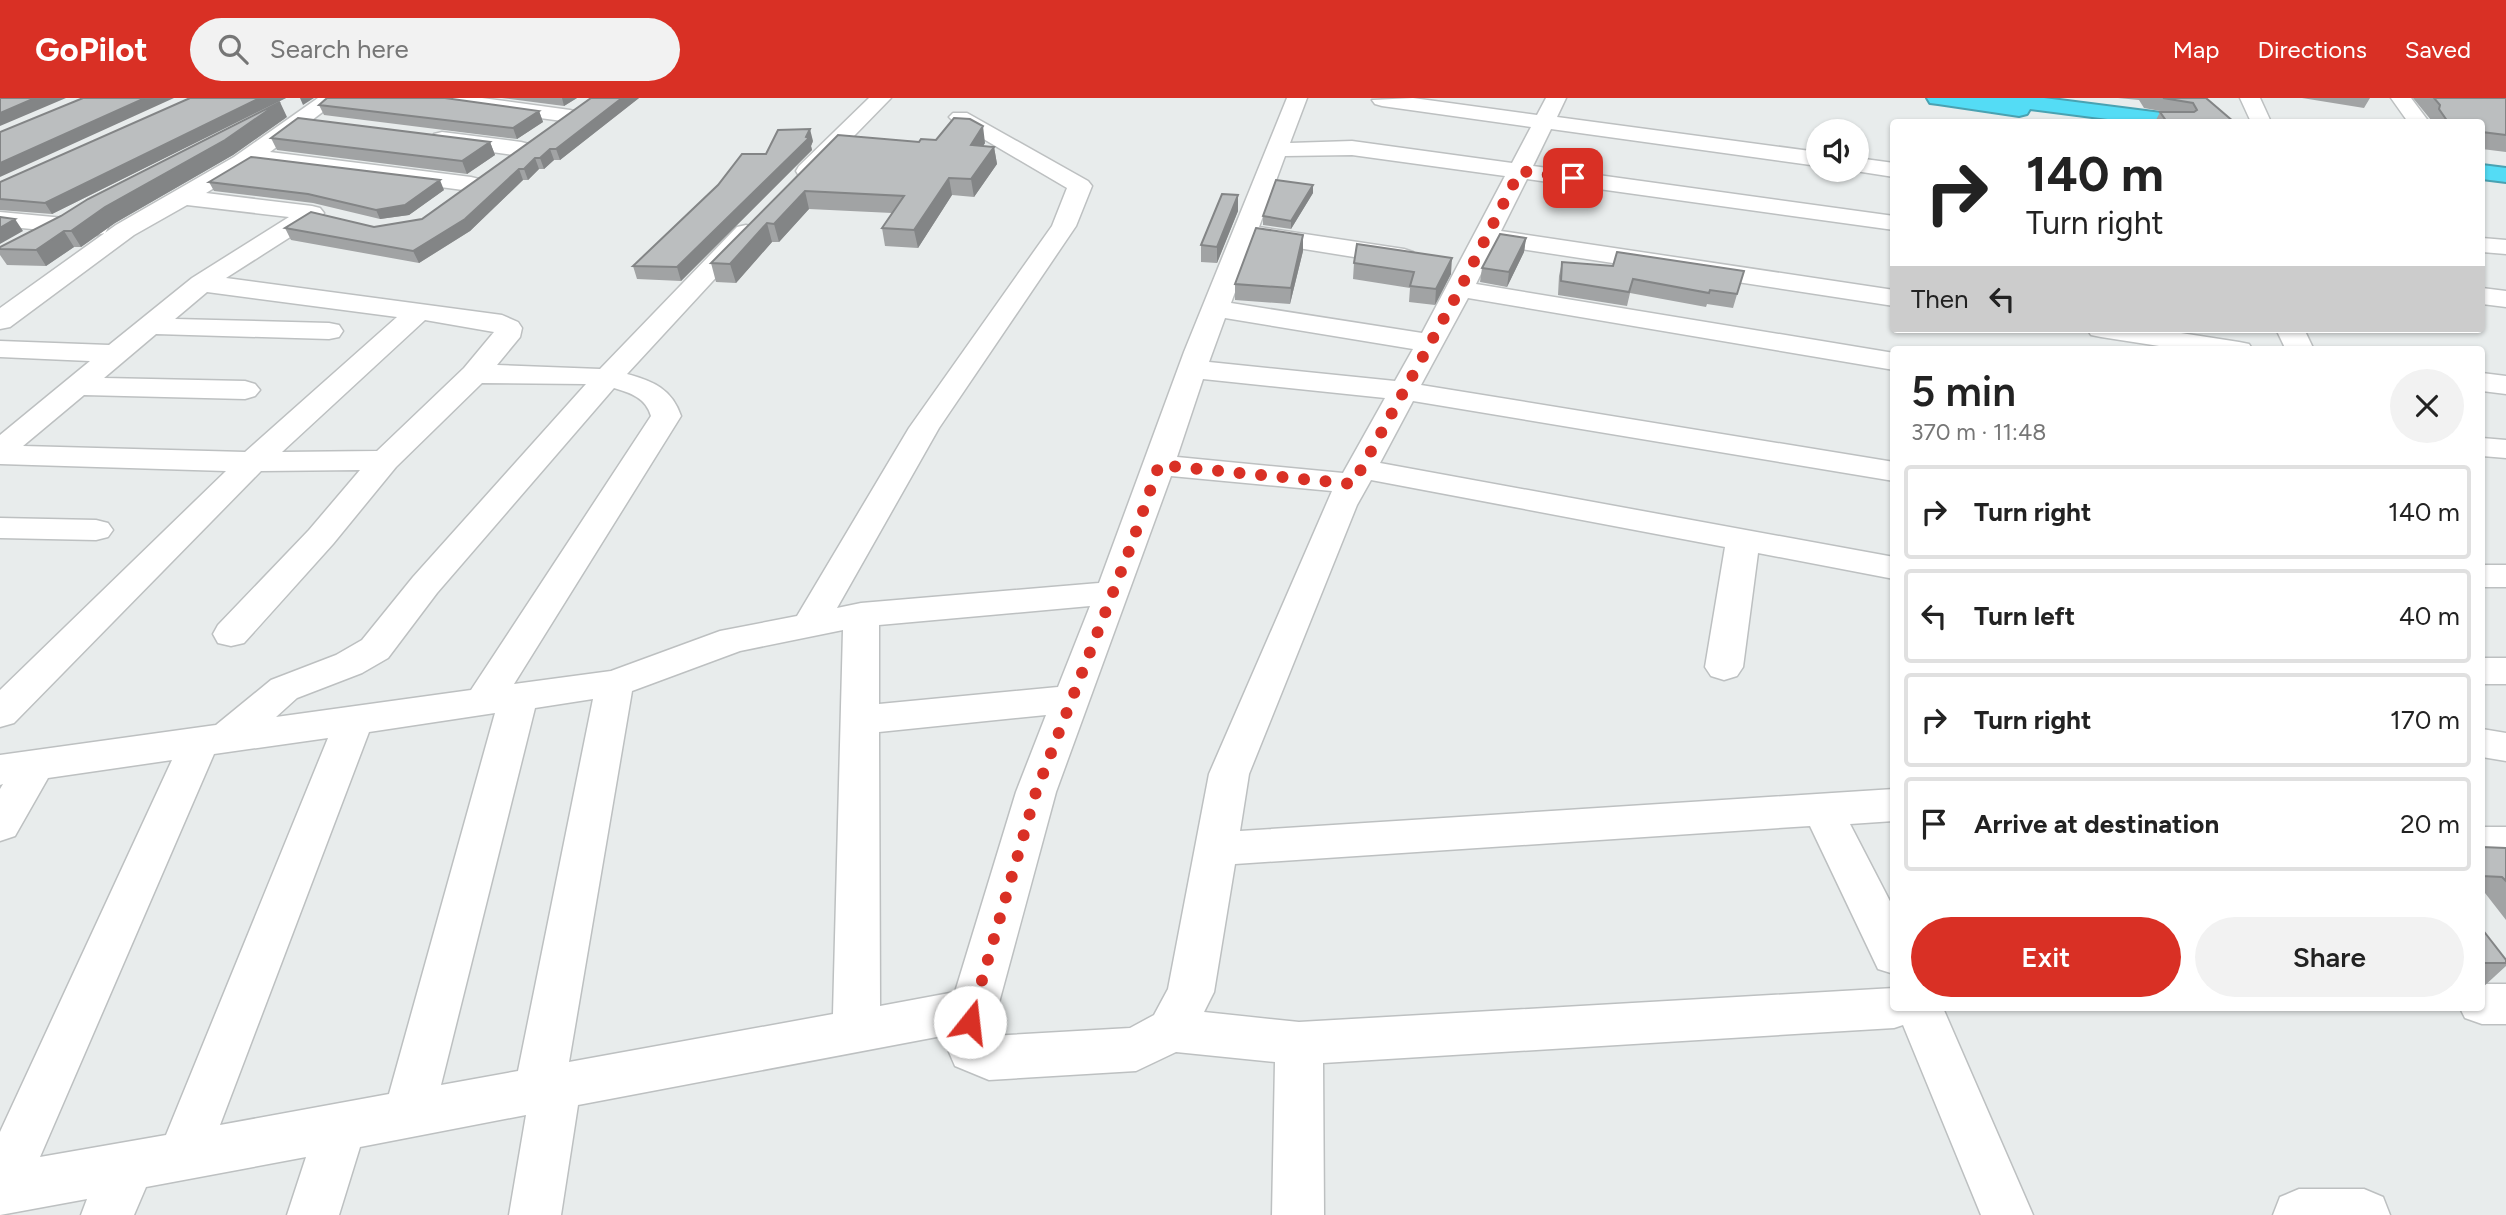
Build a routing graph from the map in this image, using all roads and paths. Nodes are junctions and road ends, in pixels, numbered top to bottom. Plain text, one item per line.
1 (331, 98) edge
2 (436, 98) edge
3 (881, 98) edge
4 (976, 98) edge
5 (1297, 98) edge
6 (1938, 98) edge
7 (1996, 98) edge
8 (2250, 98) edge
9 (2404, 99) edge
10 (1382, 100) edge
11 (2044, 101) edge
12 (300, 109) edge
13 (1550, 110) edge
14 (271, 114) edge
15 (2096, 119) edge
16 (2158, 119) edge
17 (2260, 119) edge
18 (2416, 119) edge
19 (324, 124) edge
20 (416, 136) edge
21 (521, 149) junction
22 (1278, 150) junction
23 (250, 156) junction
24 (1806, 157) edge
25 (2485, 166) edge
26 (1869, 167) edge
27 (1890, 169) edge
28 (2506, 169) edge
29 (1520, 171) junction
30 (2485, 172) edge
31 (2506, 175) edge
32 (471, 184) junction
33 (183, 197) junction
34 (450, 200) edge
35 (88, 207) edge
36 (0, 219) edge
37 (1890, 222) edge
38 (57, 225) junction
39 (125, 230) junction
40 (1246, 232) junction
41 (1487, 236) junction
42 (23, 244) edge
43 (2485, 245) edge
44 (2506, 247) edge
45 (1452, 270) junction
46 (201, 283) junction
47 (2485, 296) edge
48 (1890, 297) edge
49 (2506, 299) edge
50 (1215, 308) junction
51 (418, 312) junction
52 (0, 321) edge
53 (150, 326) junction
54 (329, 331) dead end
55 (2127, 333) edge
56 (1430, 343) junction
57 (2213, 346) edge
58 (0, 349) edge
59 (117, 354) junction
60 (1890, 361) edge
61 (1192, 369) junction
62 (474, 374) junction
63 (608, 377) junction
64 (2485, 382) edge
65 (2506, 385) edge
66 (78, 386) junction
67 (245, 390) dead end
68 (1404, 391) junction
69 (2485, 447) edge
70 (2506, 449) edge
71 (0, 450) edge
72 (0, 455) edge
73 (385, 460) junction
74 (253, 462) junction
75 (1159, 465) junction
76 (1890, 471) edge
77 (1357, 477) junction
78 (0, 528) edge
79 (96, 530) dead end
80 (1742, 540) junction
81 (1890, 567) edge
82 (2485, 576) edge
83 (2506, 576) edge
84 (1113, 593) junction
85 (861, 615) junction
86 (809, 625) junction
87 (231, 634) dead end
88 (1724, 667) dead end
89 (2485, 671) edge
90 (2506, 671) edge
91 (615, 683) junction
92 (501, 699) junction
93 (1072, 699) junction
94 (0, 713) edge
95 (354, 720) junction
96 (860, 720) junction
97 (213, 740) junction
98 (2485, 744) edge
99 (2506, 747) edge
100 (18, 768) edge
101 (1890, 805) edge
102 (1822, 810) junction
103 (0, 825) edge
104 (2485, 844) edge
105 (2506, 844) edge
106 (1214, 849) junction
107 (1890, 947) edge
108 (2485, 1004) edge
109 (2506, 1004) edge
110 (1890, 1008) edge
111 (974, 1009) junction
112 (1921, 1011) edge
113 (1171, 1030) junction
114 (856, 1031) junction
115 (1298, 1043) junction
116 (548, 1088) junction
117 (408, 1114) junction
118 (341, 1126) junction
119 (183, 1156) junction
120 (130, 1166) junction
121 (0, 1190) edge
122 (107, 1215) edge
123 (313, 1215) edge
124 (535, 1215) edge
125 (1298, 1215) edge
126 (2007, 1215) edge
127 (2299, 1215) edge
128 (2364, 1215) edge

1 - 12 street
2 - 21 street
3 - 63 street
4 - 86 street
5 - 22 street
6 - 15 highway
7 - 11 highway
8 - 17 street
9 - 18 street
10 - 13 street
11 - 16 highway
12 - 14 street
12 - 19 street
12 - 23 street
13 - 24 street
13 - 29 street
20 - 21 street
21 - 32 street
22 - 29 street
22 - 40 street
23 - 32 street
23 - 33 street
25 - 28 highway
26 - 27 street
29 - 37 street
29 - 41 street
30 - 31 highway
32 - 34 street
33 - 39 street
33 - 46 street
35 - 38 street
36 - 38 street
38 - 39 street
38 - 42 street
39 - 52 street
40 - 45 street
40 - 50 street
41 - 45 street
41 - 48 street
43 - 44 street
45 - 56 street
45 - 60 street
46 - 51 street
46 - 53 street
47 - 49 street
50 - 56 street
50 - 61 street
51 - 62 street
51 - 74 street
53 - 54 street
53 - 59 street
55 - 57 street
56 - 68 street
58 - 59 street
59 - 66 street
61 - 68 street
61 - 75 street
62 - 63 street
62 - 73 street
63 - 92 street
63 - 97 street
64 - 65 street
66 - 67 street
66 - 71 street
68 - 76 street
68 - 77 street
69 - 70 street
72 - 74 street
73 - 74 street
73 - 87 street
74 - 94 street
75 - 77 street
75 - 84 street
77 - 80 street
77 - 106 street
78 - 79 street
80 - 81 street
80 - 88 street
82 - 83 street
84 - 85 street
84 - 93 street
85 - 86 street
85 - 96 street
86 - 91 street
89 - 90 street
91 - 92 street
91 - 116 street
92 - 95 street
92 - 117 street
93 - 96 street
93 - 111 street
95 - 97 street
95 - 119 street
96 - 114 street
97 - 100 street
97 - 121 street
98 - 99 street
100 - 103 street
101 - 102 street
102 - 106 street
102 - 107 street
104 - 105 street
106 - 113 street
108 - 109 street
110 - 115 street
111 - 113 street
111 - 114 street
112 - 126 street
113 - 115 street
114 - 116 street
115 - 125 street
116 - 117 street
116 - 124 street
117 - 118 street
118 - 119 street
118 - 123 street
119 - 120 street
120 - 121 street
120 - 122 street
127 - 128 street

